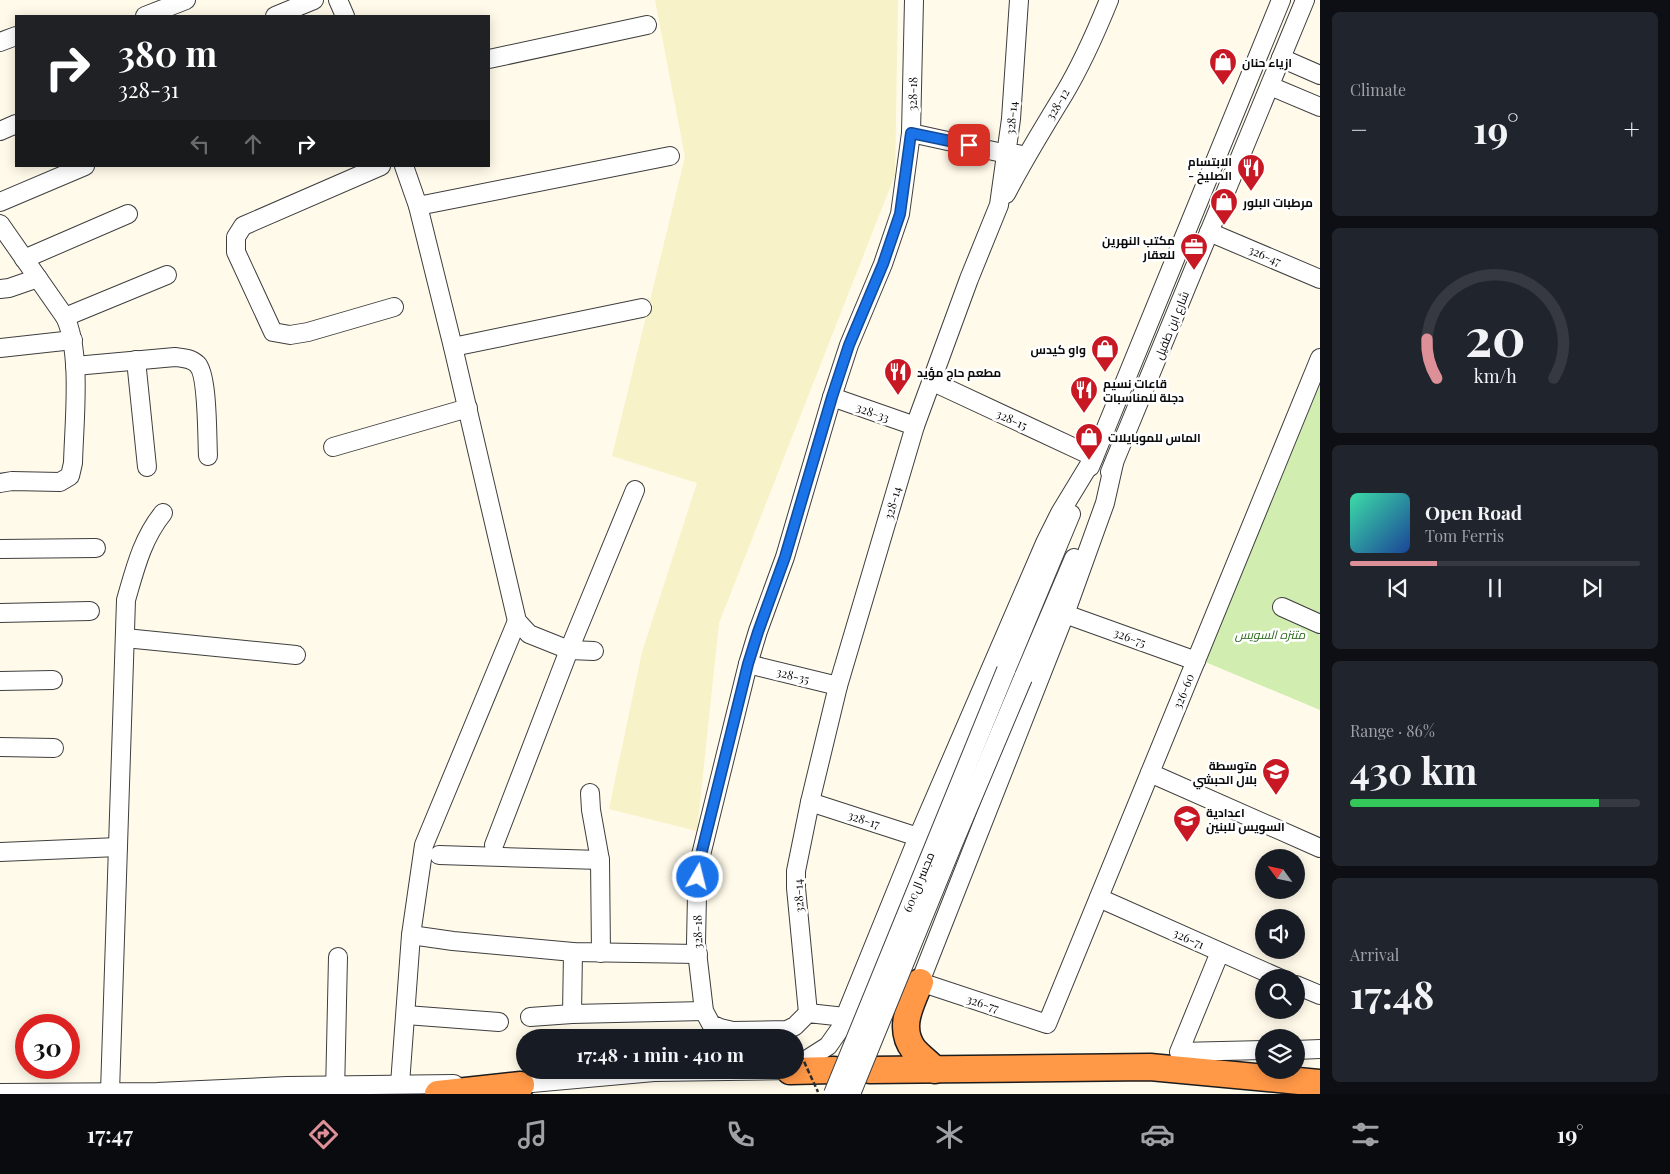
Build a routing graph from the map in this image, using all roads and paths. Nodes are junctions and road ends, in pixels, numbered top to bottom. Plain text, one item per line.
1 (186, 0) edge
2 (314, 0) edge
3 (338, 0) edge
4 (914, 0) edge
5 (1019, 0) edge
6 (1109, 0) edge
7 (1281, 0) edge
8 (1305, 0) edge
9 (148, 15) edge
10 (277, 15) edge
11 (345, 15) edge
12 (647, 24) dead end
13 (15, 36) edge
14 (0, 42) edge
15 (1281, 58) junction
16 (490, 59) edge
17 (1312, 72) edge
18 (1270, 86) junction
19 (1293, 96) junction
20 (1320, 107) edge
21 (15, 124) edge
22 (0, 131) edge
23 (911, 133) junction
24 (1007, 154) junction
25 (1026, 154) junction
26 (670, 156) dead end
27 (83, 167) edge
28 (379, 167) edge
29 (404, 167) edge
30 (0, 202) edge
31 (1000, 205) junction
32 (418, 206) junction
33 (128, 214) dead end
34 (2, 229) edge
35 (1209, 232) junction
36 (24, 259) junction
37 (167, 275) dead end
38 (38, 278) junction
39 (1320, 279) edge
40 (0, 288) edge
41 (394, 307) dead end
42 (642, 308) dead end
43 (65, 317) junction
44 (73, 340) junction
45 (453, 346) junction
46 (0, 348) edge
47 (1320, 358) edge
48 (136, 360) junction
49 (75, 366) junction
50 (931, 381) junction
51 (832, 397) junction
52 (468, 408) junction
53 (915, 426) junction
54 (333, 447) dead end
55 (208, 456) dead end
56 (1094, 457) junction
57 (1114, 463) junction
58 (147, 467) dead end
59 (0, 483) edge
60 (635, 490) dead end
61 (163, 513) dead end
62 (96, 548) dead end
63 (0, 549) edge
64 (1282, 607) dead end
65 (90, 611) dead end
66 (0, 614) edge
67 (1065, 614) junction
68 (518, 621) junction
69 (1320, 624) edge
70 (125, 638) junction
71 (569, 650) junction
72 (594, 651) dead end
73 (296, 655) dead end
74 (1196, 661) junction
75 (748, 664) junction
76 (1006, 670) joint
77 (1023, 678) joint
78 (53, 680) dead end
79 (0, 681) edge
80 (838, 686) junction
81 (0, 747) edge
82 (54, 748) dead end
83 (1150, 773) junction
84 (590, 793) dead end
85 (810, 802) junction
86 (918, 837) junction
87 (494, 845) dead end
88 (118, 847) junction
89 (1320, 848) edge
90 (0, 852) edge
91 (439, 855) dead end
92 (600, 860) junction
93 (1099, 898) junction
94 (411, 935) junction
95 (573, 952) junction
96 (601, 952) junction
97 (1220, 952) junction
98 (698, 954) junction
99 (338, 957) dead end
100 (1259, 969) edge
101 (920, 982) junction
102 (1305, 989) edge
103 (1320, 996) edge
104 (572, 1014) junction
105 (808, 1014) junction
106 (406, 1015) junction
107 (530, 1017) dead end
108 (707, 1017) junction
109 (845, 1017) junction
110 (499, 1022) dead end
111 (1047, 1024) joint
112 (1320, 1049) edge
113 (1255, 1050) edge
114 (1305, 1050) edge
115 (804, 1060) edge
116 (804, 1070) edge
117 (870, 1070) dead end
118 (935, 1070) junction
119 (804, 1077) edge
120 (576, 1079) edge
121 (833, 1082) edge
122 (1320, 1083) edge
123 (400, 1084) junction
124 (520, 1084) junction
125 (336, 1089) edge
126 (110, 1092) junction
127 (0, 1093) edge
128 (438, 1094) edge
129 (819, 1094) edge
130 (851, 1094) edge

1 - 9 street
2 - 10 street
3 - 11 street
4 - 23 street, 328-18
5 - 24 street, 328-14
6 - 25 street, 328-12
7 - 56 street, شارع ابن طفيل
8 - 15 street, شارع ابن طفيل
12 - 16 street
13 - 14 street
15 - 17 street
15 - 18 street, شارع ابن طفيل
17 - 19 street
18 - 19 street
18 - 35 street, شارع ابن طفيل
19 - 20 street
21 - 22 street
23 - 24 street
23 - 51 street, 328-18
24 - 25 street
24 - 31 street, 328-14
25 - 31 street, 328-12
26 - 32 street
27 - 30 street
28 - 41 street
29 - 32 street
31 - 50 street, 328-14
32 - 45 street
33 - 36 street
34 - 36 street
35 - 39 street, 326-47
35 - 57 street, شارع ابن طفيل
36 - 38 street
37 - 43 street
38 - 40 street
38 - 43 street
42 - 45 street
43 - 44 street
44 - 46 street
44 - 49 street
45 - 52 street
47 - 74 street, 326-60
48 - 49 street
48 - 55 street
48 - 58 street
49 - 59 street
50 - 53 street, 328-14
50 - 56 street, 328-15
51 - 53 street, 328-33
51 - 75 street, 328-18
52 - 54 street
52 - 68 street
53 - 80 street, 328-14
56 - 76 street, شارع ابن طفيل
56 - 86 street
57 - 67 street
57 - 77 street, شارع ابن طفيل
60 - 71 street
61 - 70 street
62 - 63 street
64 - 69 street
65 - 66 street
67 - 74 street, 326-75
67 - 101 street
68 - 71 street
68 - 94 street
70 - 73 street
70 - 88 street
71 - 72 street
71 - 87 street
74 - 83 street, 326-60
75 - 80 street, 328-35
75 - 98 street, 328-18
76 - 121 street, مجسر ال600, bridge
77 - 130 street, مجسر ال600, bridge
78 - 79 street
80 - 85 street, 328-14
81 - 82 street
83 - 89 street
83 - 93 street, 326-60
84 - 92 street
85 - 86 street, 328-17
85 - 105 street, 328-14
86 - 109 street
88 - 90 street
88 - 126 street
91 - 92 street
92 - 96 street
93 - 97 street, 326-71
93 - 111 street, 326-60
94 - 95 street
94 - 106 street
95 - 96 street
95 - 104 street
96 - 98 street
97 - 100 street, 326-71
97 - 113 street
98 - 108 street, 328-18
99 - 125 street
101 - 111 street, 326-77
101 - 118 highway
102 - 103 street
104 - 107 street
104 - 108 street
105 - 108 street
105 - 109 street
106 - 110 street
106 - 123 street
109 - 115 street
112 - 114 street
116 - 121 highway
117 - 118 highway
118 - 122 highway
119 - 129 path, bridge
120 - 124 street
123 - 124 street
123 - 125 street
124 - 128 highway
125 - 126 street
126 - 127 street

